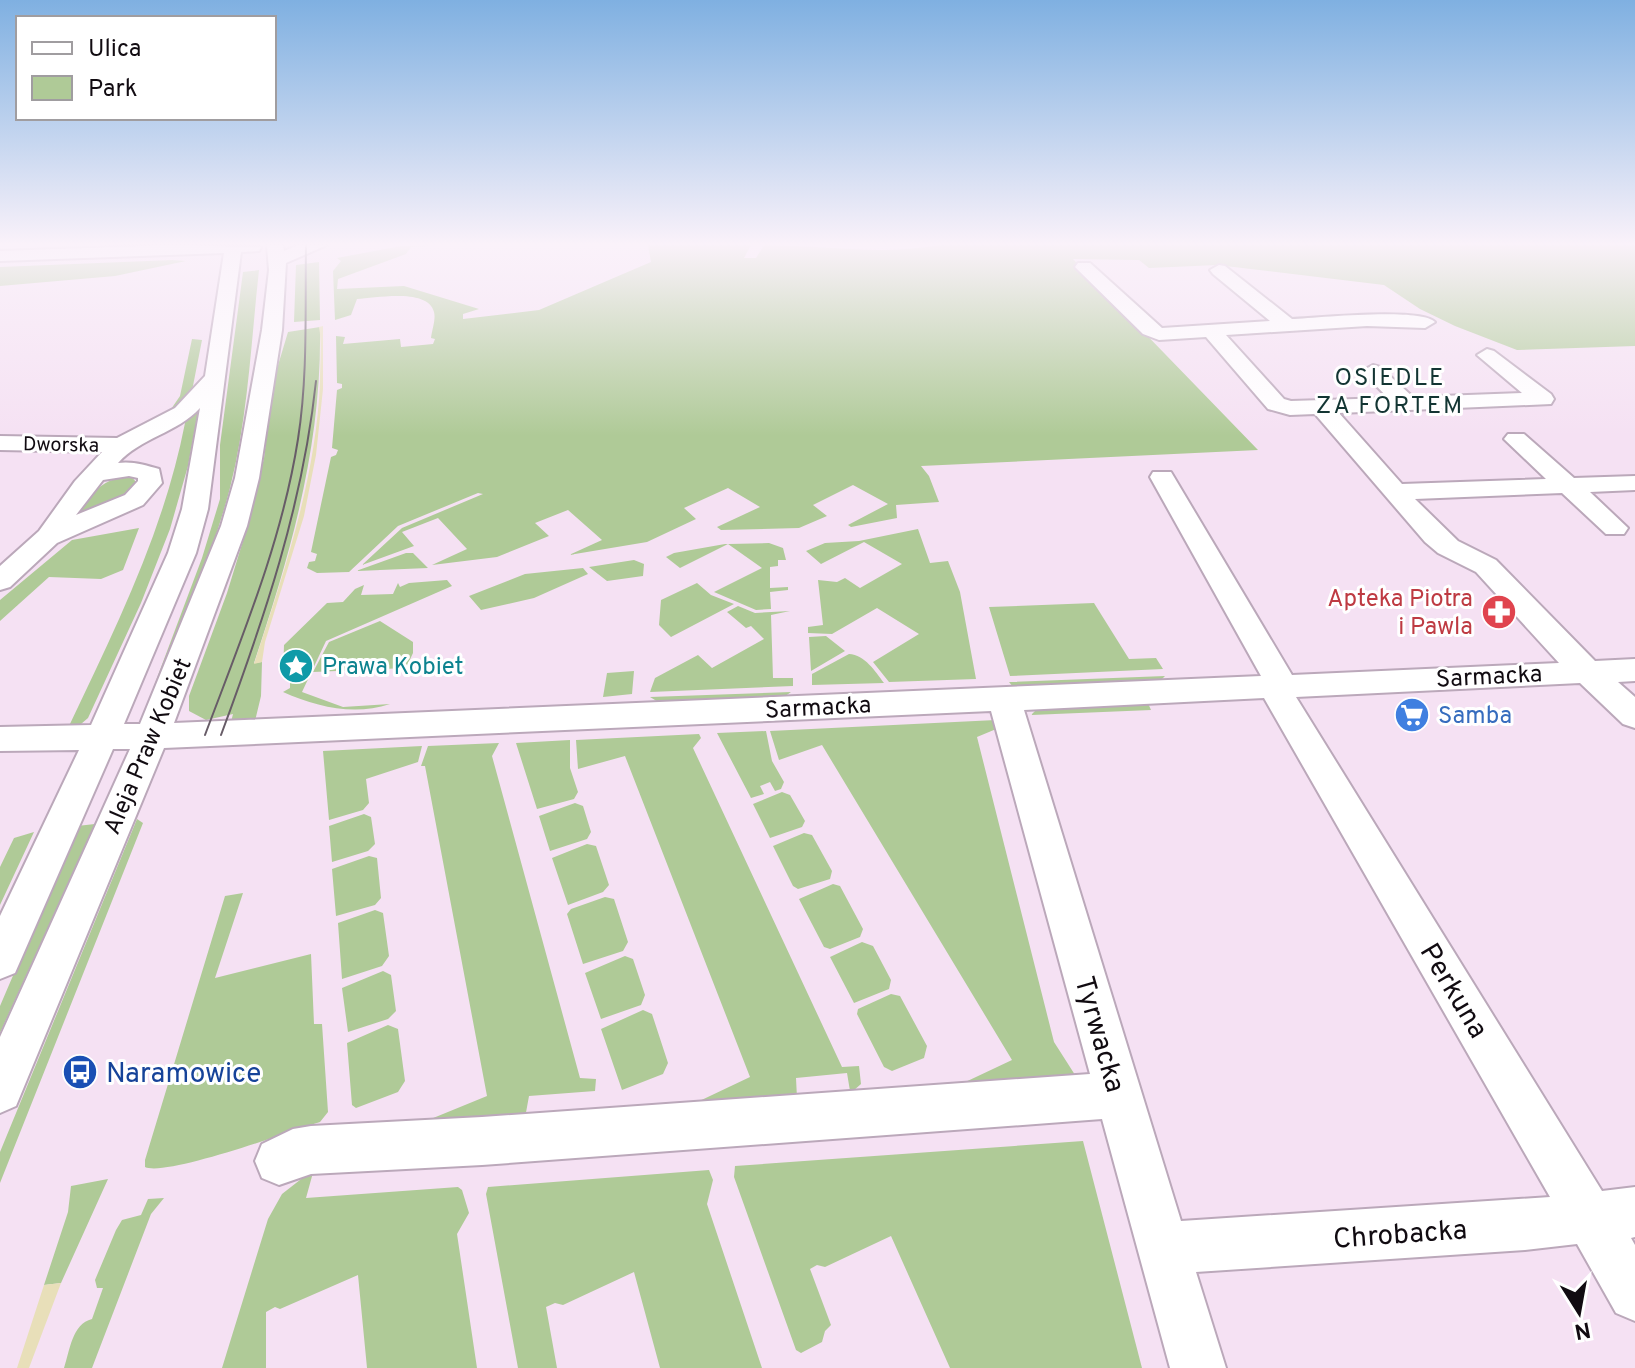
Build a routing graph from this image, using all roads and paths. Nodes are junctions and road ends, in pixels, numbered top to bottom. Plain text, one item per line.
1 (226, 309) edge
2 (273, 309) edge
3 (1128, 309) edge
4 (1267, 309) edge
5 (1425, 322) dead end
6 (1287, 325) junction
7 (1211, 330) junction
8 (1487, 355) dead end
9 (1373, 371) dead end
10 (217, 376) junction
11 (1406, 403) junction
12 (1321, 407) junction
13 (1516, 439) dead end
14 (0, 443) edge
15 (121, 445) junction
16 (96, 474) junction
17 (1162, 477) dead end
18 (1635, 483) edge
19 (1566, 486) junction
20 (1396, 492) junction
21 (1615, 528) dead end
22 (48, 537) junction
23 (0, 581) edge
24 (1635, 670) edge
25 (1590, 672) junction
26 (1278, 687) junction
27 (1004, 699) junction
28 (1635, 716) edge
29 (152, 737) junction
30 (0, 739) edge
31 (100, 739) junction
32 (0, 960) edge
33 (0, 1090) edge
34 (1118, 1095) junction
35 (279, 1161) dead end
36 (1613, 1214) edge
37 (1163, 1248) junction
38 (1635, 1294) edge
39 (1198, 1368) edge

1 - 10 street, Aleja Praw Kobiet
2 - 29 street, Aleja Praw Kobiet
3 - 7 street
4 - 6 street
5 - 6 street
6 - 7 street
7 - 12 street
8 - 11 street
9 - 11 street
10 - 15 street
10 - 31 street, Aleja Praw Kobiet
11 - 12 street
12 - 20 street
13 - 19 street
14 - 15 street, Dworska
15 - 16 street
16 - 22 street
16 - 22 street
17 - 26 street, Perkuna
18 - 19 street
19 - 20 street
19 - 21 street
20 - 25 street
22 - 23 street
24 - 25 street, Sarmacka
25 - 26 street, Sarmacka
25 - 28 street
26 - 27 street, Sarmacka
26 - 36 street, Perkuna
27 - 29 street, Sarmacka
27 - 34 street, Tyrwacka
29 - 31 street, Sarmacka
29 - 33 street, Aleja Praw Kobiet
30 - 31 street, Sarmacka
31 - 32 street, Aleja Praw Kobiet
34 - 35 street
34 - 37 street, Tyrwacka
36 - 37 street, Chrobacka
36 - 38 street, Perkuna
37 - 39 street, Tyrwacka

